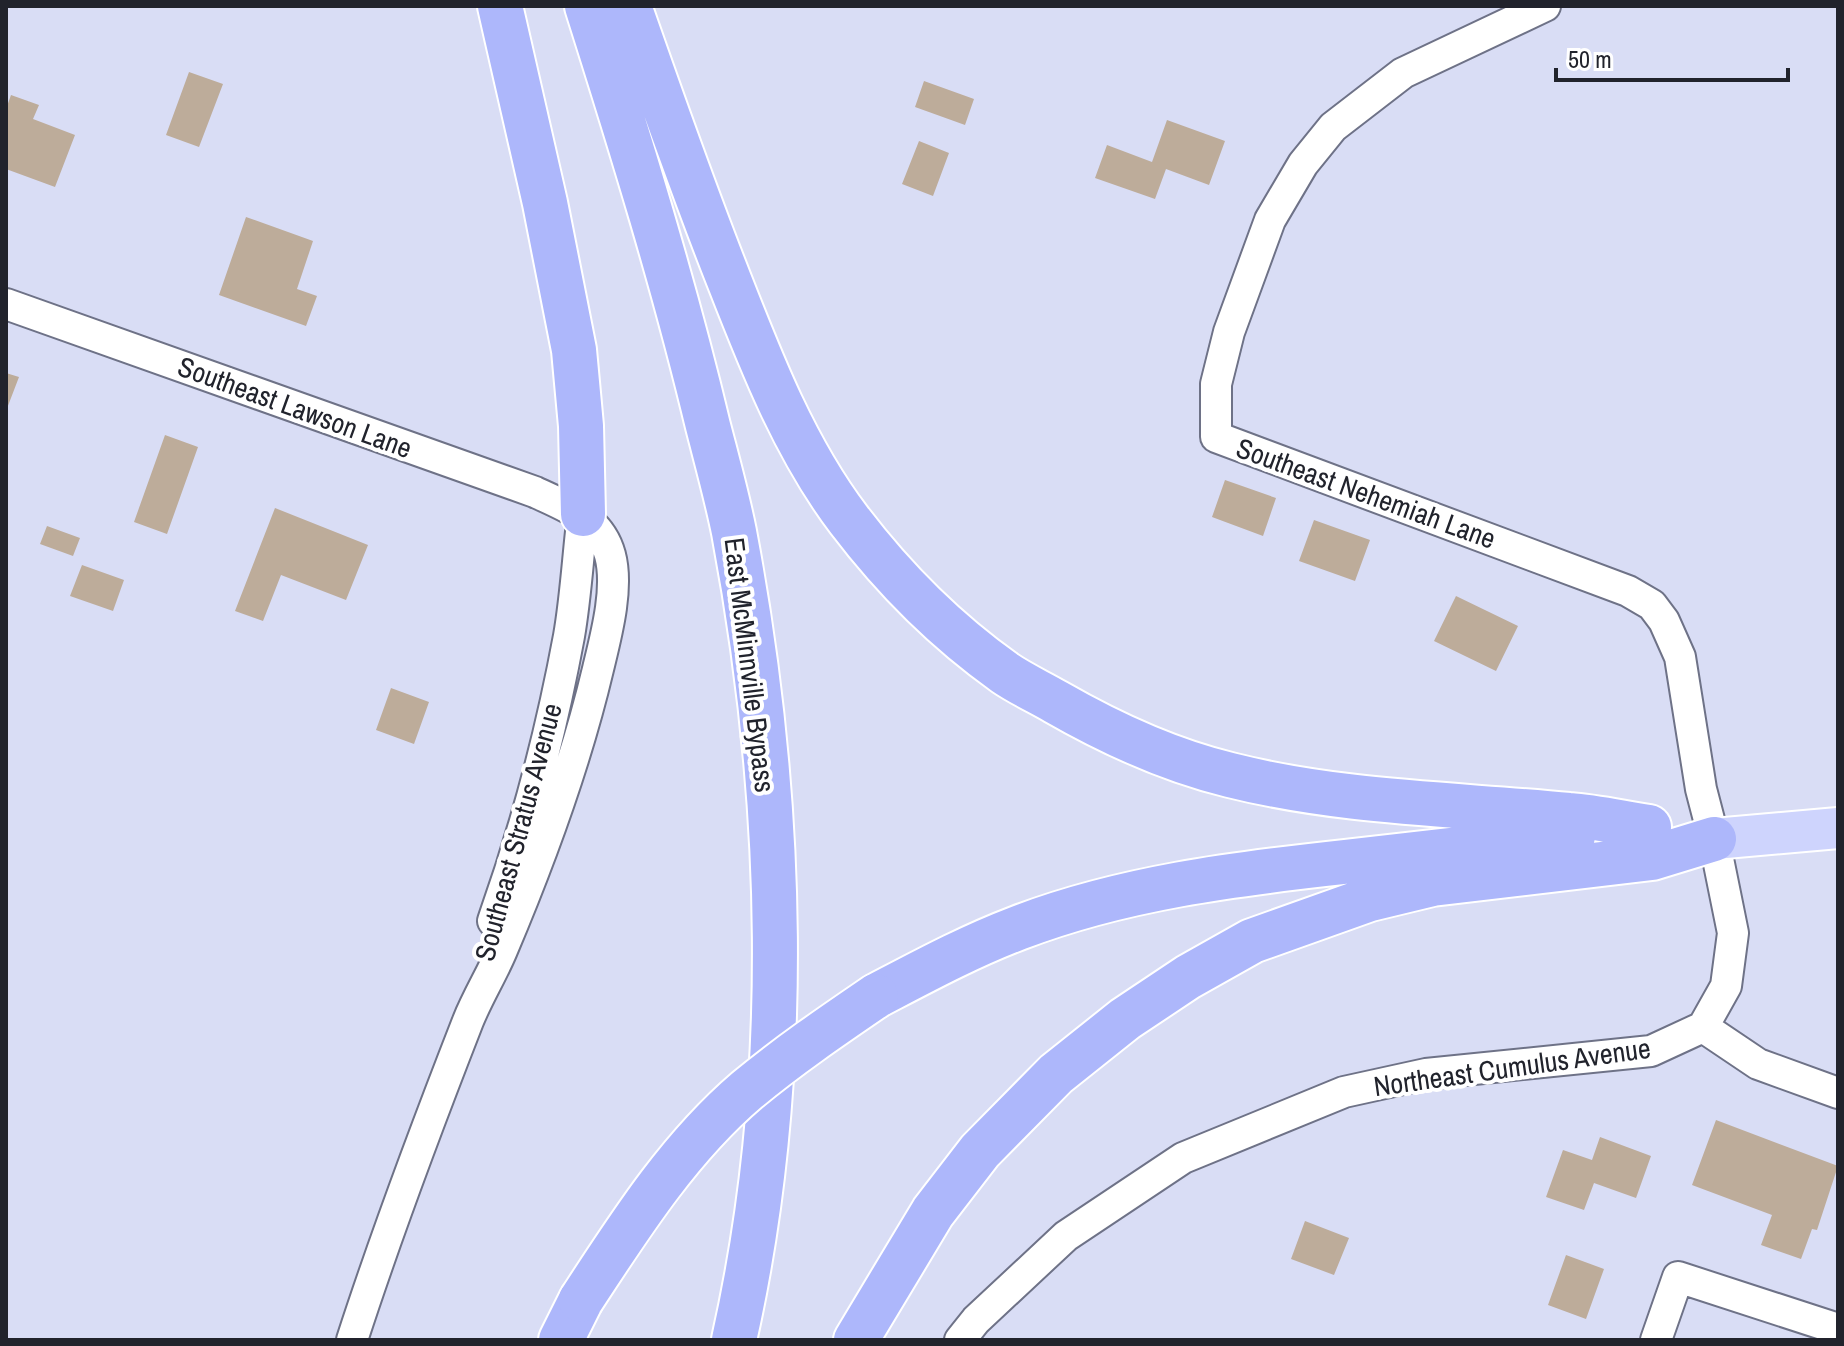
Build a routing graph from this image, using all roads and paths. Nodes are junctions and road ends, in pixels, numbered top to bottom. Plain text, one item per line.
1 (500, 6) edge
2 (587, 6) edge
3 (629, 6) edge
4 (1545, 6) edge
5 (6, 304) edge
6 (583, 514) junction
7 (1649, 827) junction
8 (1838, 828) edge
9 (1714, 839) junction
10 (1703, 1027) junction
11 (1838, 1093) edge
12 (1838, 1329) edge
13 (352, 1340) edge
14 (561, 1340) edge
15 (734, 1340) edge
16 (856, 1340) edge
17 (960, 1340) edge
18 (1656, 1340) edge

1 - 6 highway
2 - 15 highway, East McMinnville Bypass
3 - 7 highway
4 - 9 street, Southeast Nehemiah Lane
5 - 6 street, Southeast Lawson Lane
6 - 13 street, Southeast Stratus Avenue
7 - 9 highway
7 - 14 highway, bridge
8 - 9 main road
9 - 10 street
9 - 16 highway
10 - 11 street
10 - 17 street, Northeast Cumulus Avenue
12 - 18 street

